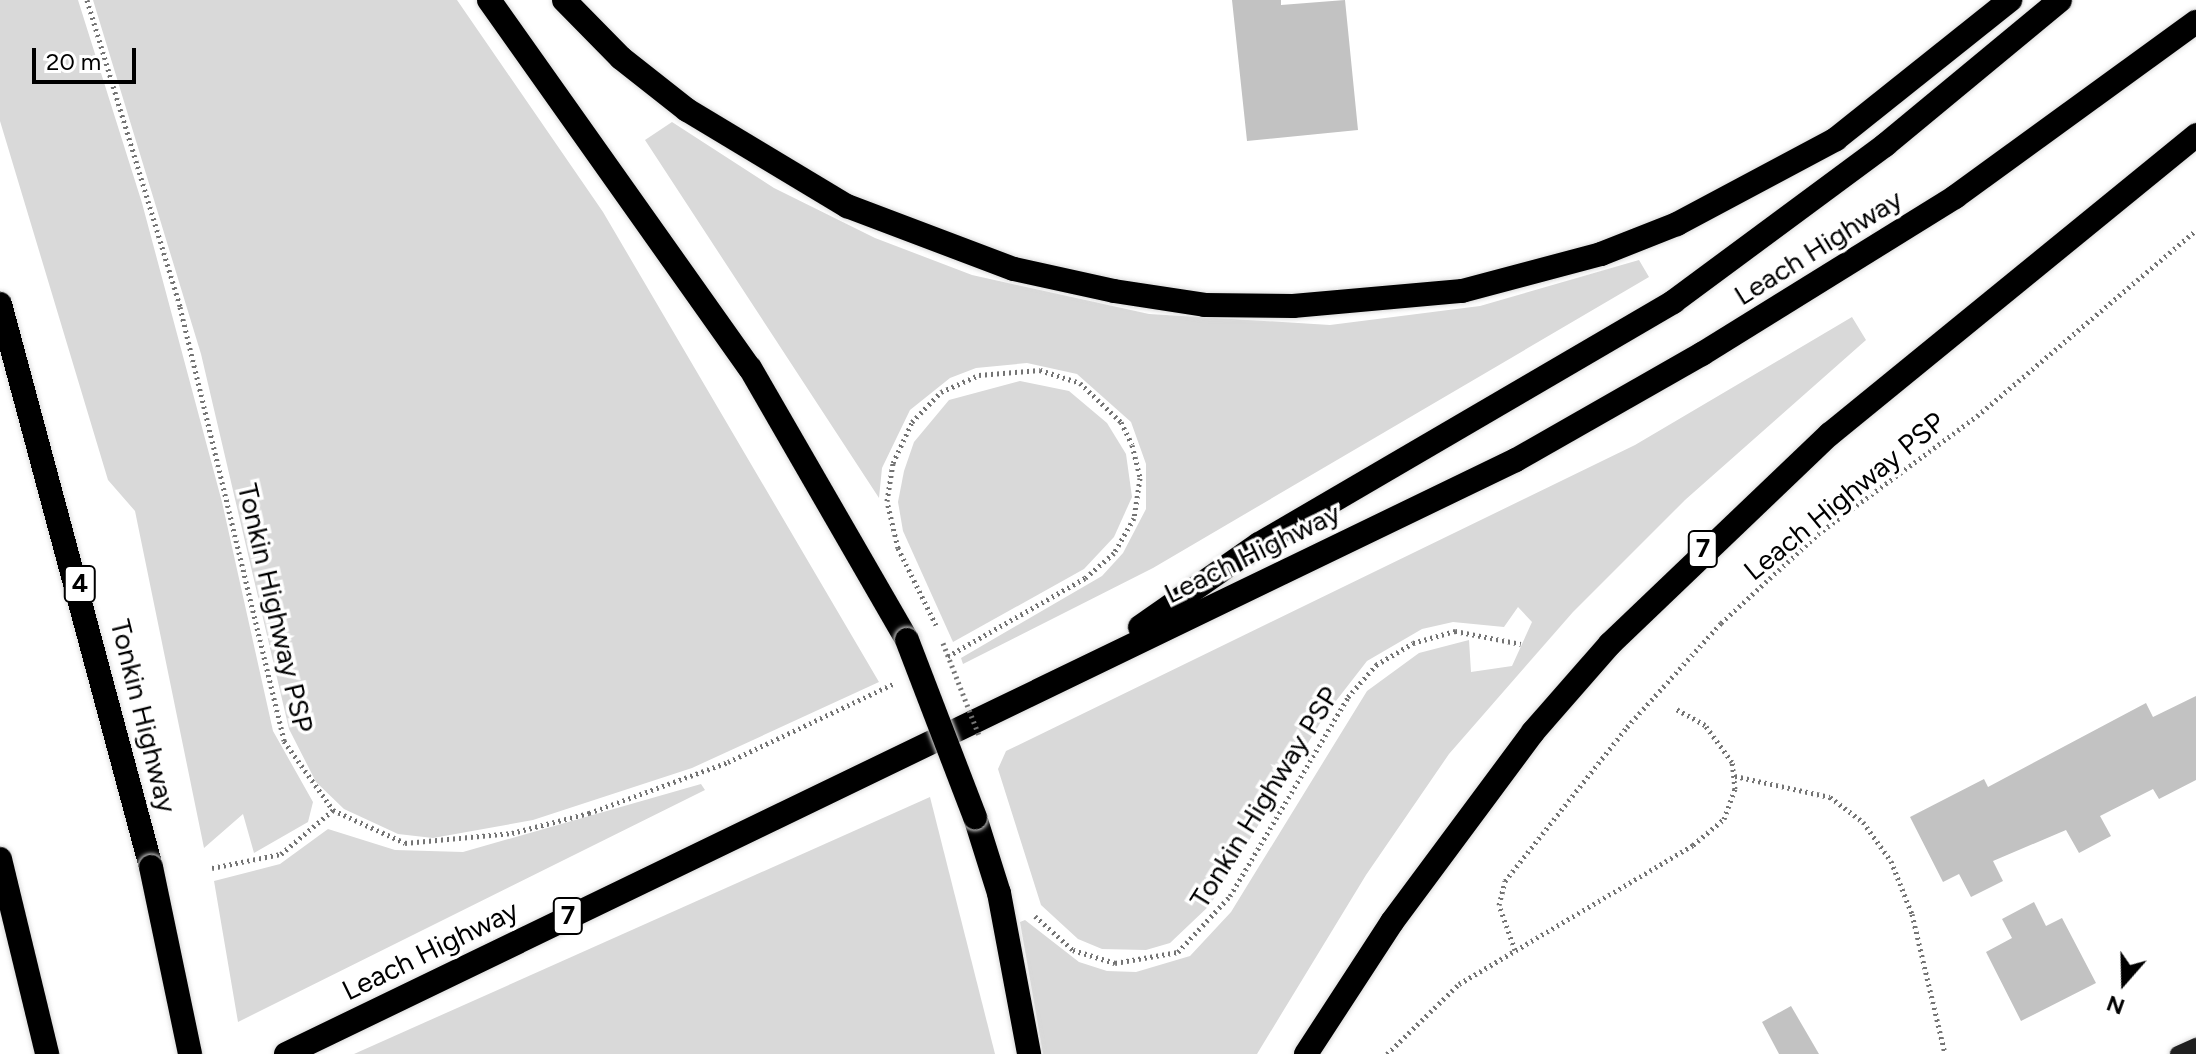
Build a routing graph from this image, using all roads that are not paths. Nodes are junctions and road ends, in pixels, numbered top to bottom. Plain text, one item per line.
1 (489, 0) edge
2 (564, 0) edge
3 (2010, 0) edge
4 (2060, 0) edge
5 (2196, 22) edge
6 (2196, 135) edge
7 (0, 304) edge
8 (1083, 668) junction
9 (0, 859) edge
10 (2196, 1046) edge
11 (47, 1054) edge
12 (190, 1054) edge
13 (286, 1054) edge
14 (1029, 1054) edge
15 (1306, 1054) edge
16 (2178, 1054) edge

1 - 14 highway, bridge
2 - 3 highway
4 - 8 highway
5 - 8 highway, Leach Highway / 7
6 - 15 highway, 7
7 - 12 highway, Tonkin Highway / 4, bridge
8 - 13 highway, Leach Highway / 7
9 - 11 highway
10 - 16 street

